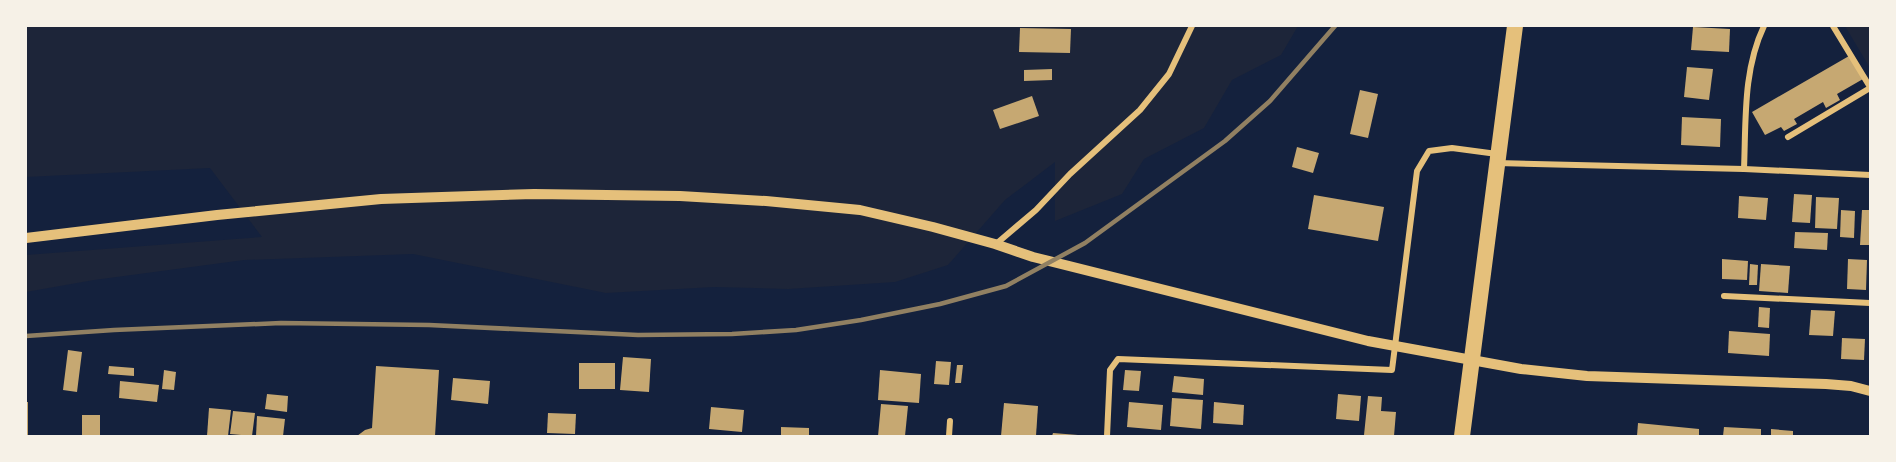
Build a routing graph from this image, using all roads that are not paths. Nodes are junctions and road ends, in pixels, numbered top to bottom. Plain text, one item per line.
1 (1192, 26) edge
2 (1515, 26) edge
3 (1764, 26) edge
4 (1833, 26) edge
5 (1870, 87) edge
6 (1788, 137) dead end
7 (1497, 158) junction
8 (1744, 169) junction
9 (1870, 175) edge
10 (26, 238) edge
11 (995, 244) junction
12 (1724, 296) dead end
13 (1870, 303) edge
14 (1870, 391) edge
15 (950, 421) dead end
16 (949, 436) edge
17 (1107, 436) edge
18 (1462, 436) edge

1 - 11 street
2 - 7 highway
3 - 8 street
4 - 5 street
5 - 6 street
7 - 8 street
7 - 17 street
7 - 18 highway
8 - 9 street
10 - 11 street
11 - 14 street
12 - 13 street
15 - 16 street

